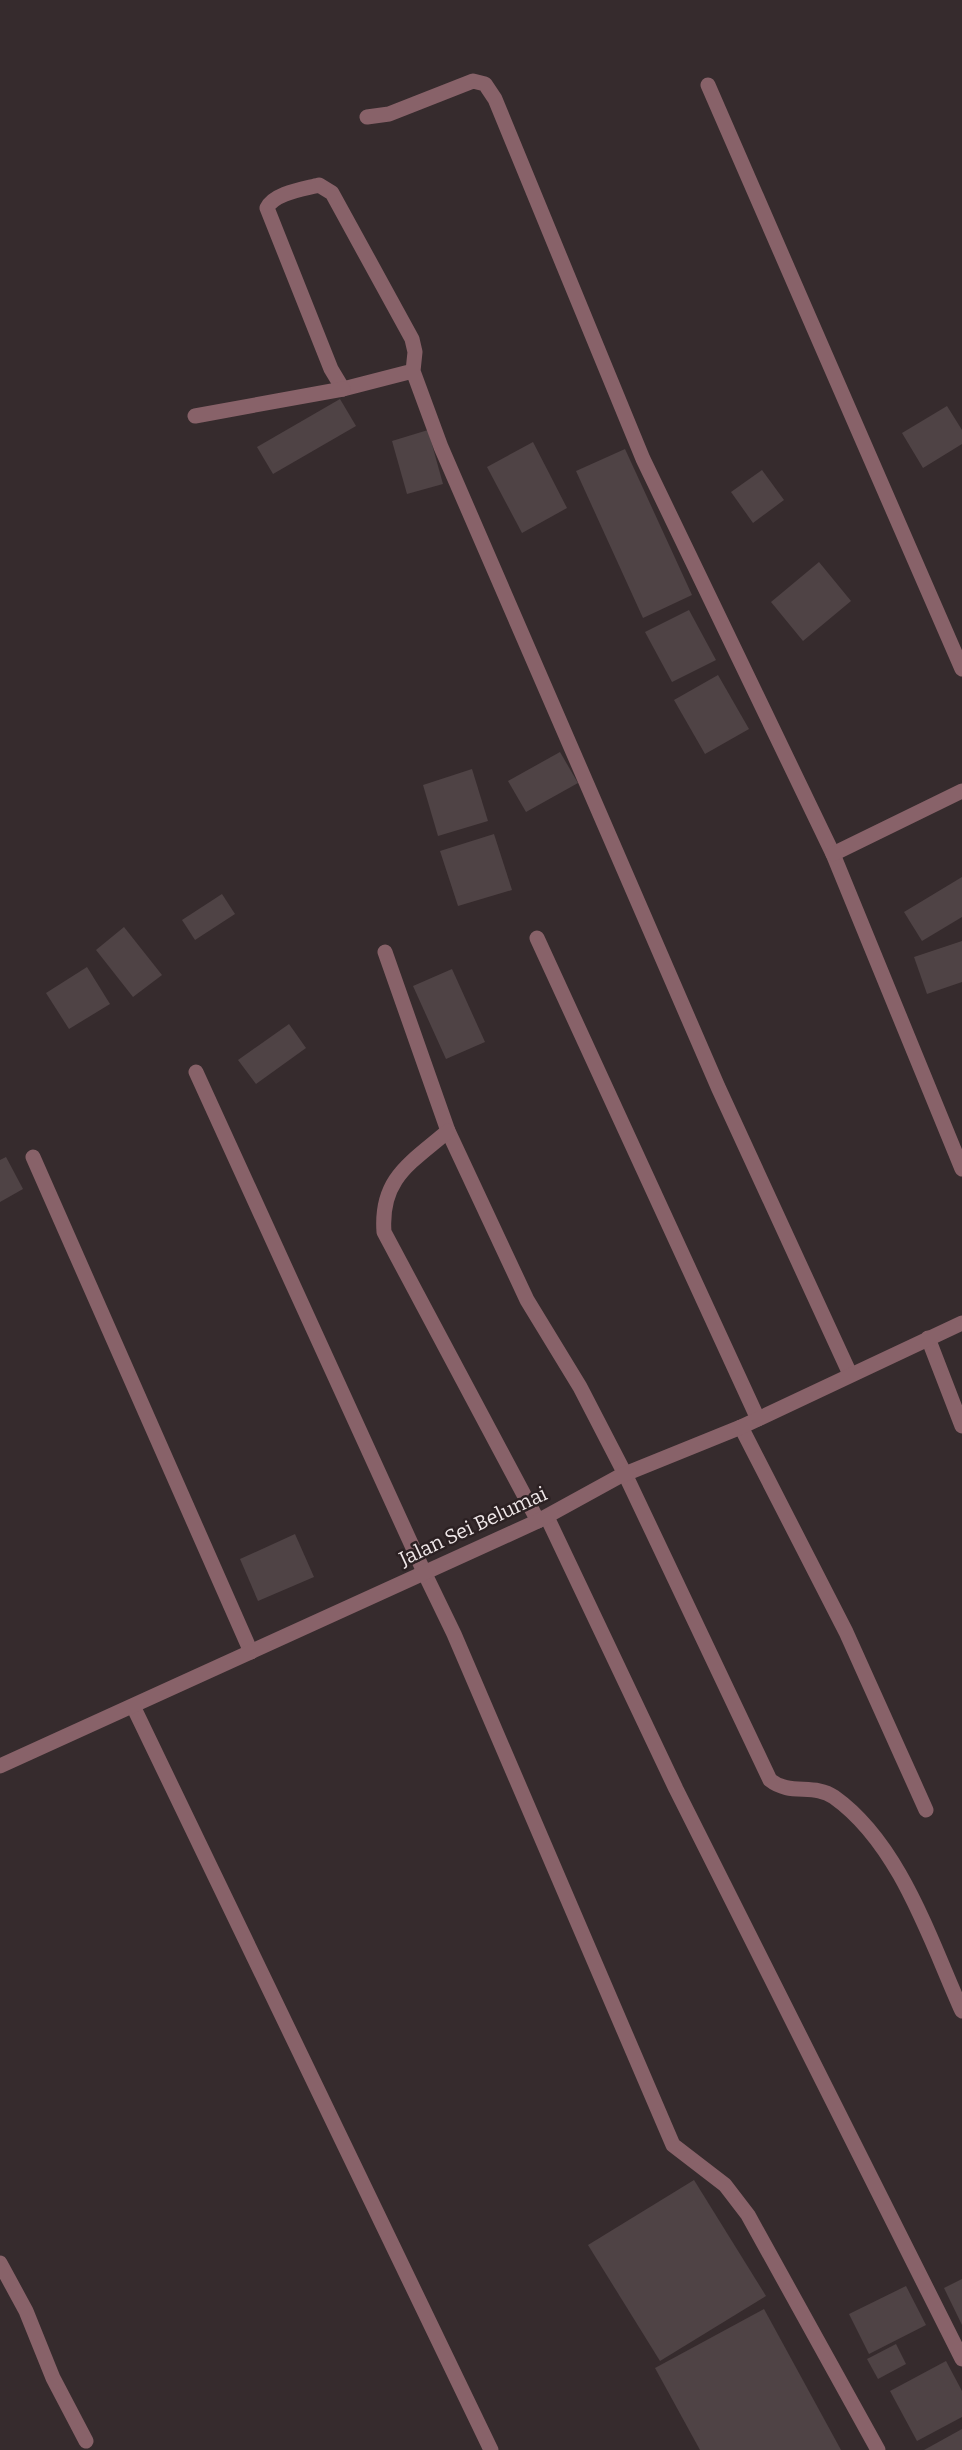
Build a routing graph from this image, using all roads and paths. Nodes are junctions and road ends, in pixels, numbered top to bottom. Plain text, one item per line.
1 (708, 85) dead end
2 (367, 117) dead end
3 (413, 371) junction
4 (343, 389) junction
5 (195, 416) dead end
6 (962, 669) edge
7 (962, 791) edge
8 (833, 854) junction
9 (537, 938) dead end
10 (385, 952) dead end
11 (196, 1072) dead end
12 (448, 1131) junction
13 (33, 1157) dead end
14 (962, 1169) edge
15 (962, 1323) edge
16 (928, 1338) junction
17 (850, 1374) junction
18 (758, 1419) junction
19 (962, 1426) edge
20 (741, 1427) junction
21 (625, 1474) junction
22 (543, 1519) junction
23 (424, 1572) junction
24 (251, 1652) junction
25 (133, 1706) junction
26 (0, 1766) edge
27 (926, 1810) dead end
28 (962, 2011) edge
29 (0, 2263) edge
30 (962, 2359) edge
31 (86, 2441) dead end
32 (491, 2450) edge
33 (878, 2450) edge

1 - 6 street
2 - 8 street
3 - 4 street
3 - 4 street
3 - 17 street
4 - 5 street
7 - 8 street
8 - 14 street
9 - 18 street
10 - 12 street
11 - 23 street
12 - 21 street
12 - 22 street
13 - 24 street
15 - 16 street, Jalan Sei Belumai
16 - 17 street, Jalan Sei Belumai
16 - 19 street
17 - 18 street, Jalan Sei Belumai
18 - 20 street, Jalan Sei Belumai
20 - 21 street, Jalan Sei Belumai
20 - 27 street
21 - 22 street, Jalan Sei Belumai
21 - 28 street
22 - 23 street, Jalan Sei Belumai
22 - 30 street
23 - 24 street, Jalan Sei Belumai
23 - 33 street
24 - 25 street, Jalan Sei Belumai
25 - 26 street, Jalan Sei Belumai
25 - 32 street
29 - 31 street

